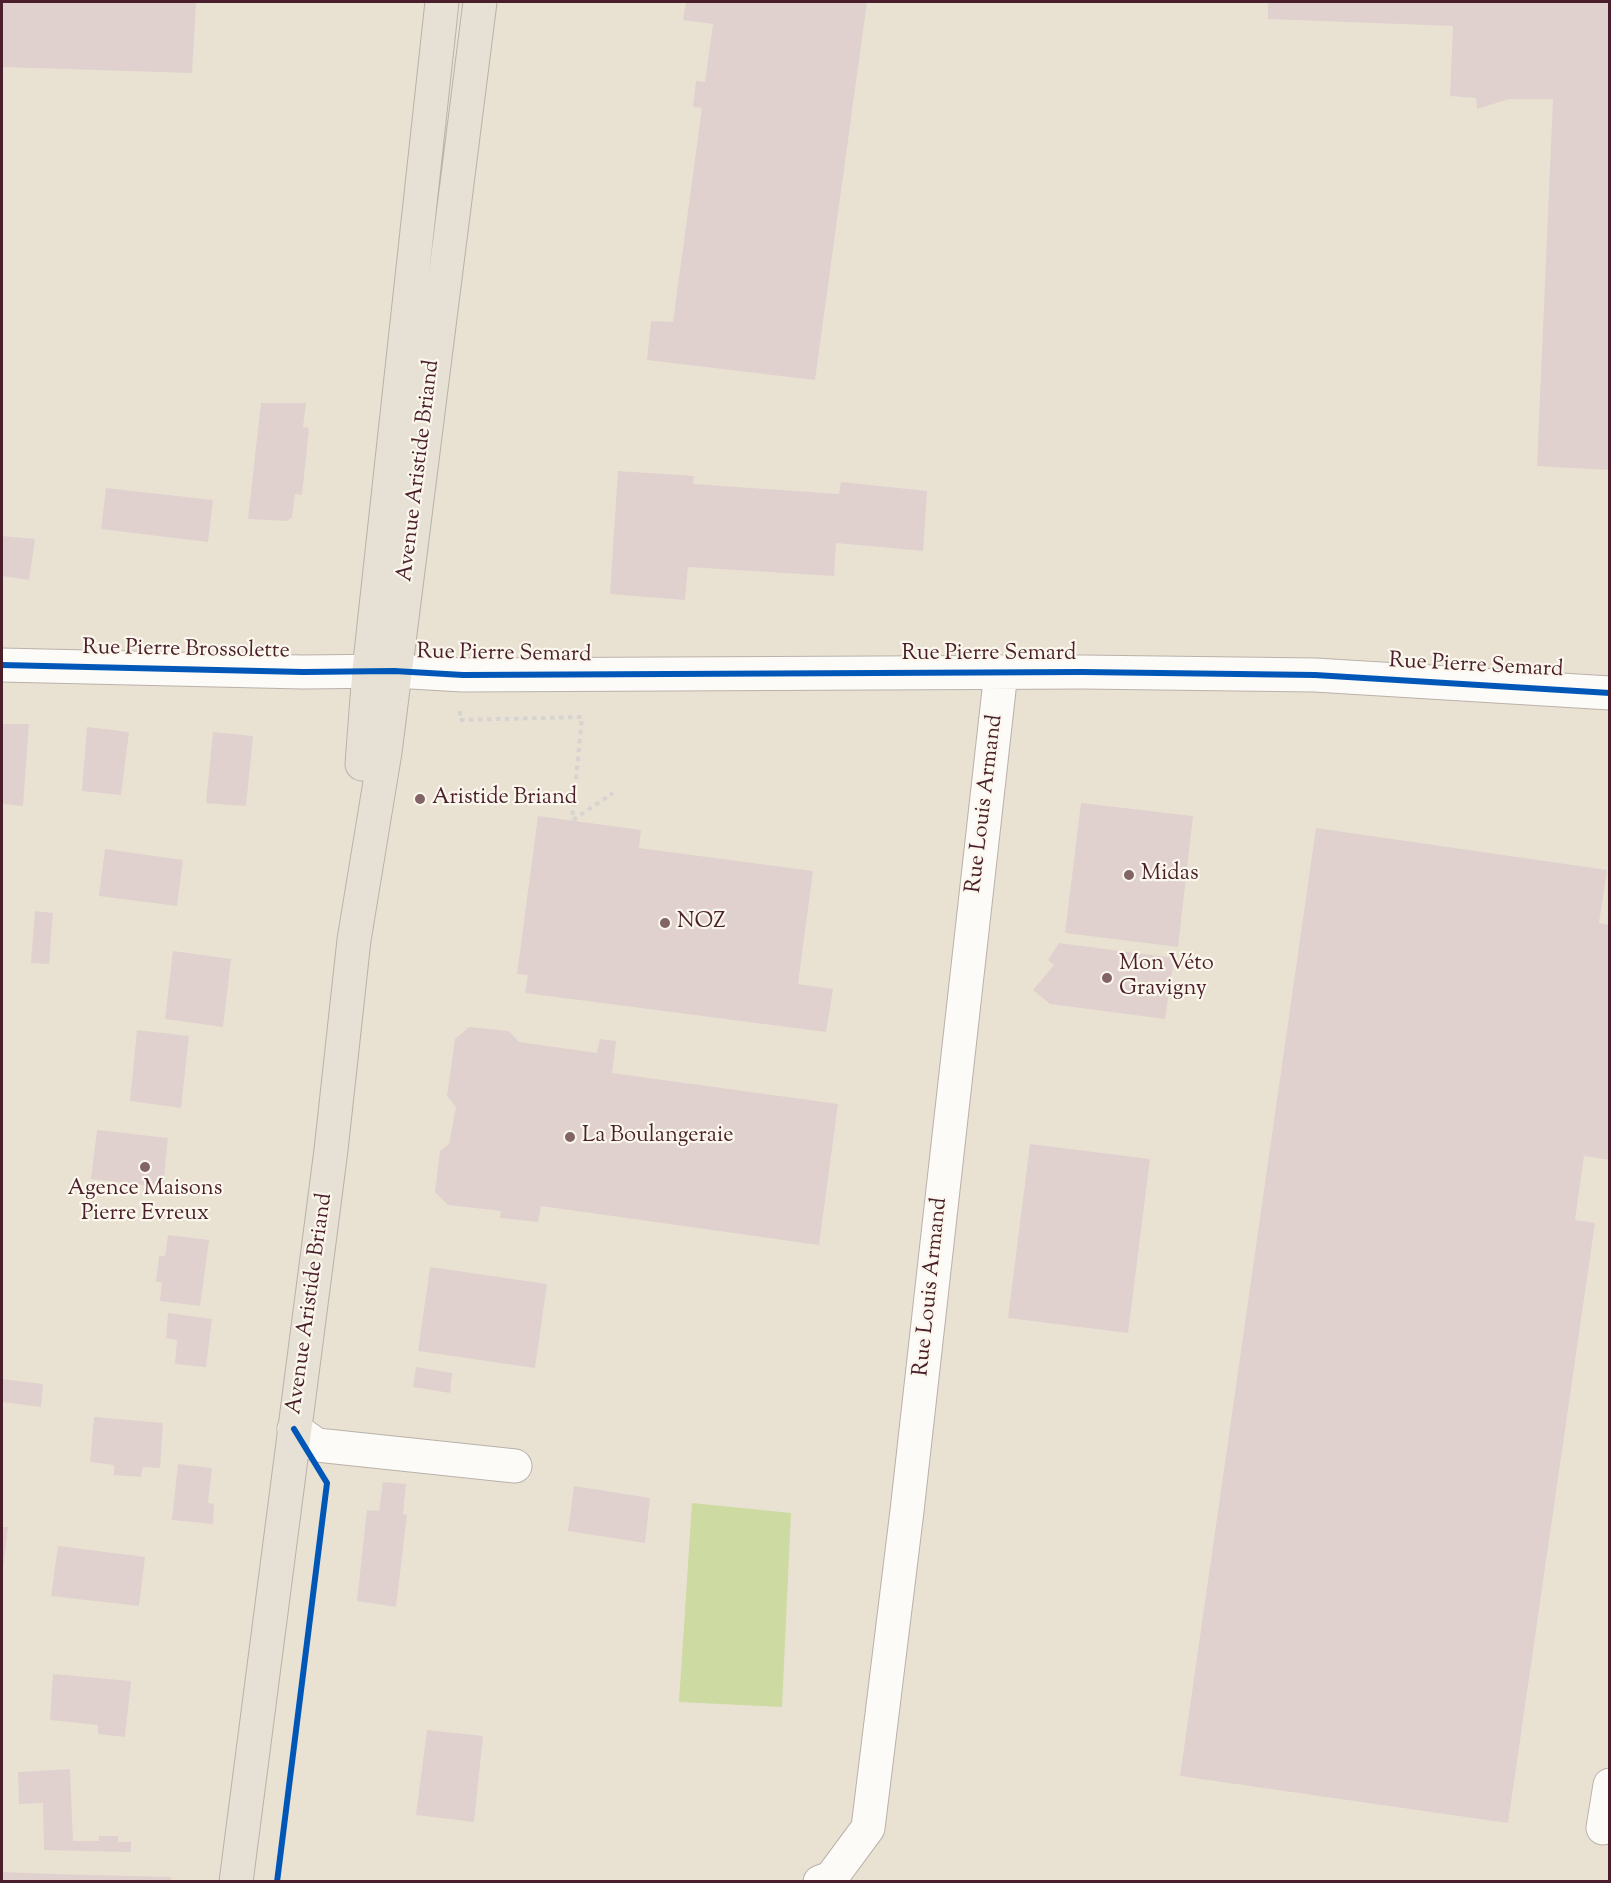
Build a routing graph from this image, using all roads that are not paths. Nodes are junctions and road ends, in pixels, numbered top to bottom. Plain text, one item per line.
1 (441, 2) edge
2 (480, 2) edge
3 (419, 354) junction
4 (2, 665) edge
5 (382, 671) junction
6 (1001, 672) junction
7 (1610, 693) edge
8 (294, 1429) junction
9 (515, 1466) dead end
10 (1610, 1785) edge
11 (1603, 1828) dead end
12 (236, 1881) edge
13 (820, 1881) edge

1 - 3 main road, Avenue Aristide Briand
2 - 3 main road, Avenue Aristide Briand
3 - 5 main road, Avenue Aristide Briand
4 - 5 street, Rue Pierre Brossolette
5 - 6 street, Rue Pierre Semard
5 - 8 main road, Avenue Aristide Briand
6 - 7 street, Rue Pierre Semard
6 - 13 street, Rue Louis Armand
8 - 9 street
8 - 12 main road, Avenue Aristide Briand
10 - 11 street

